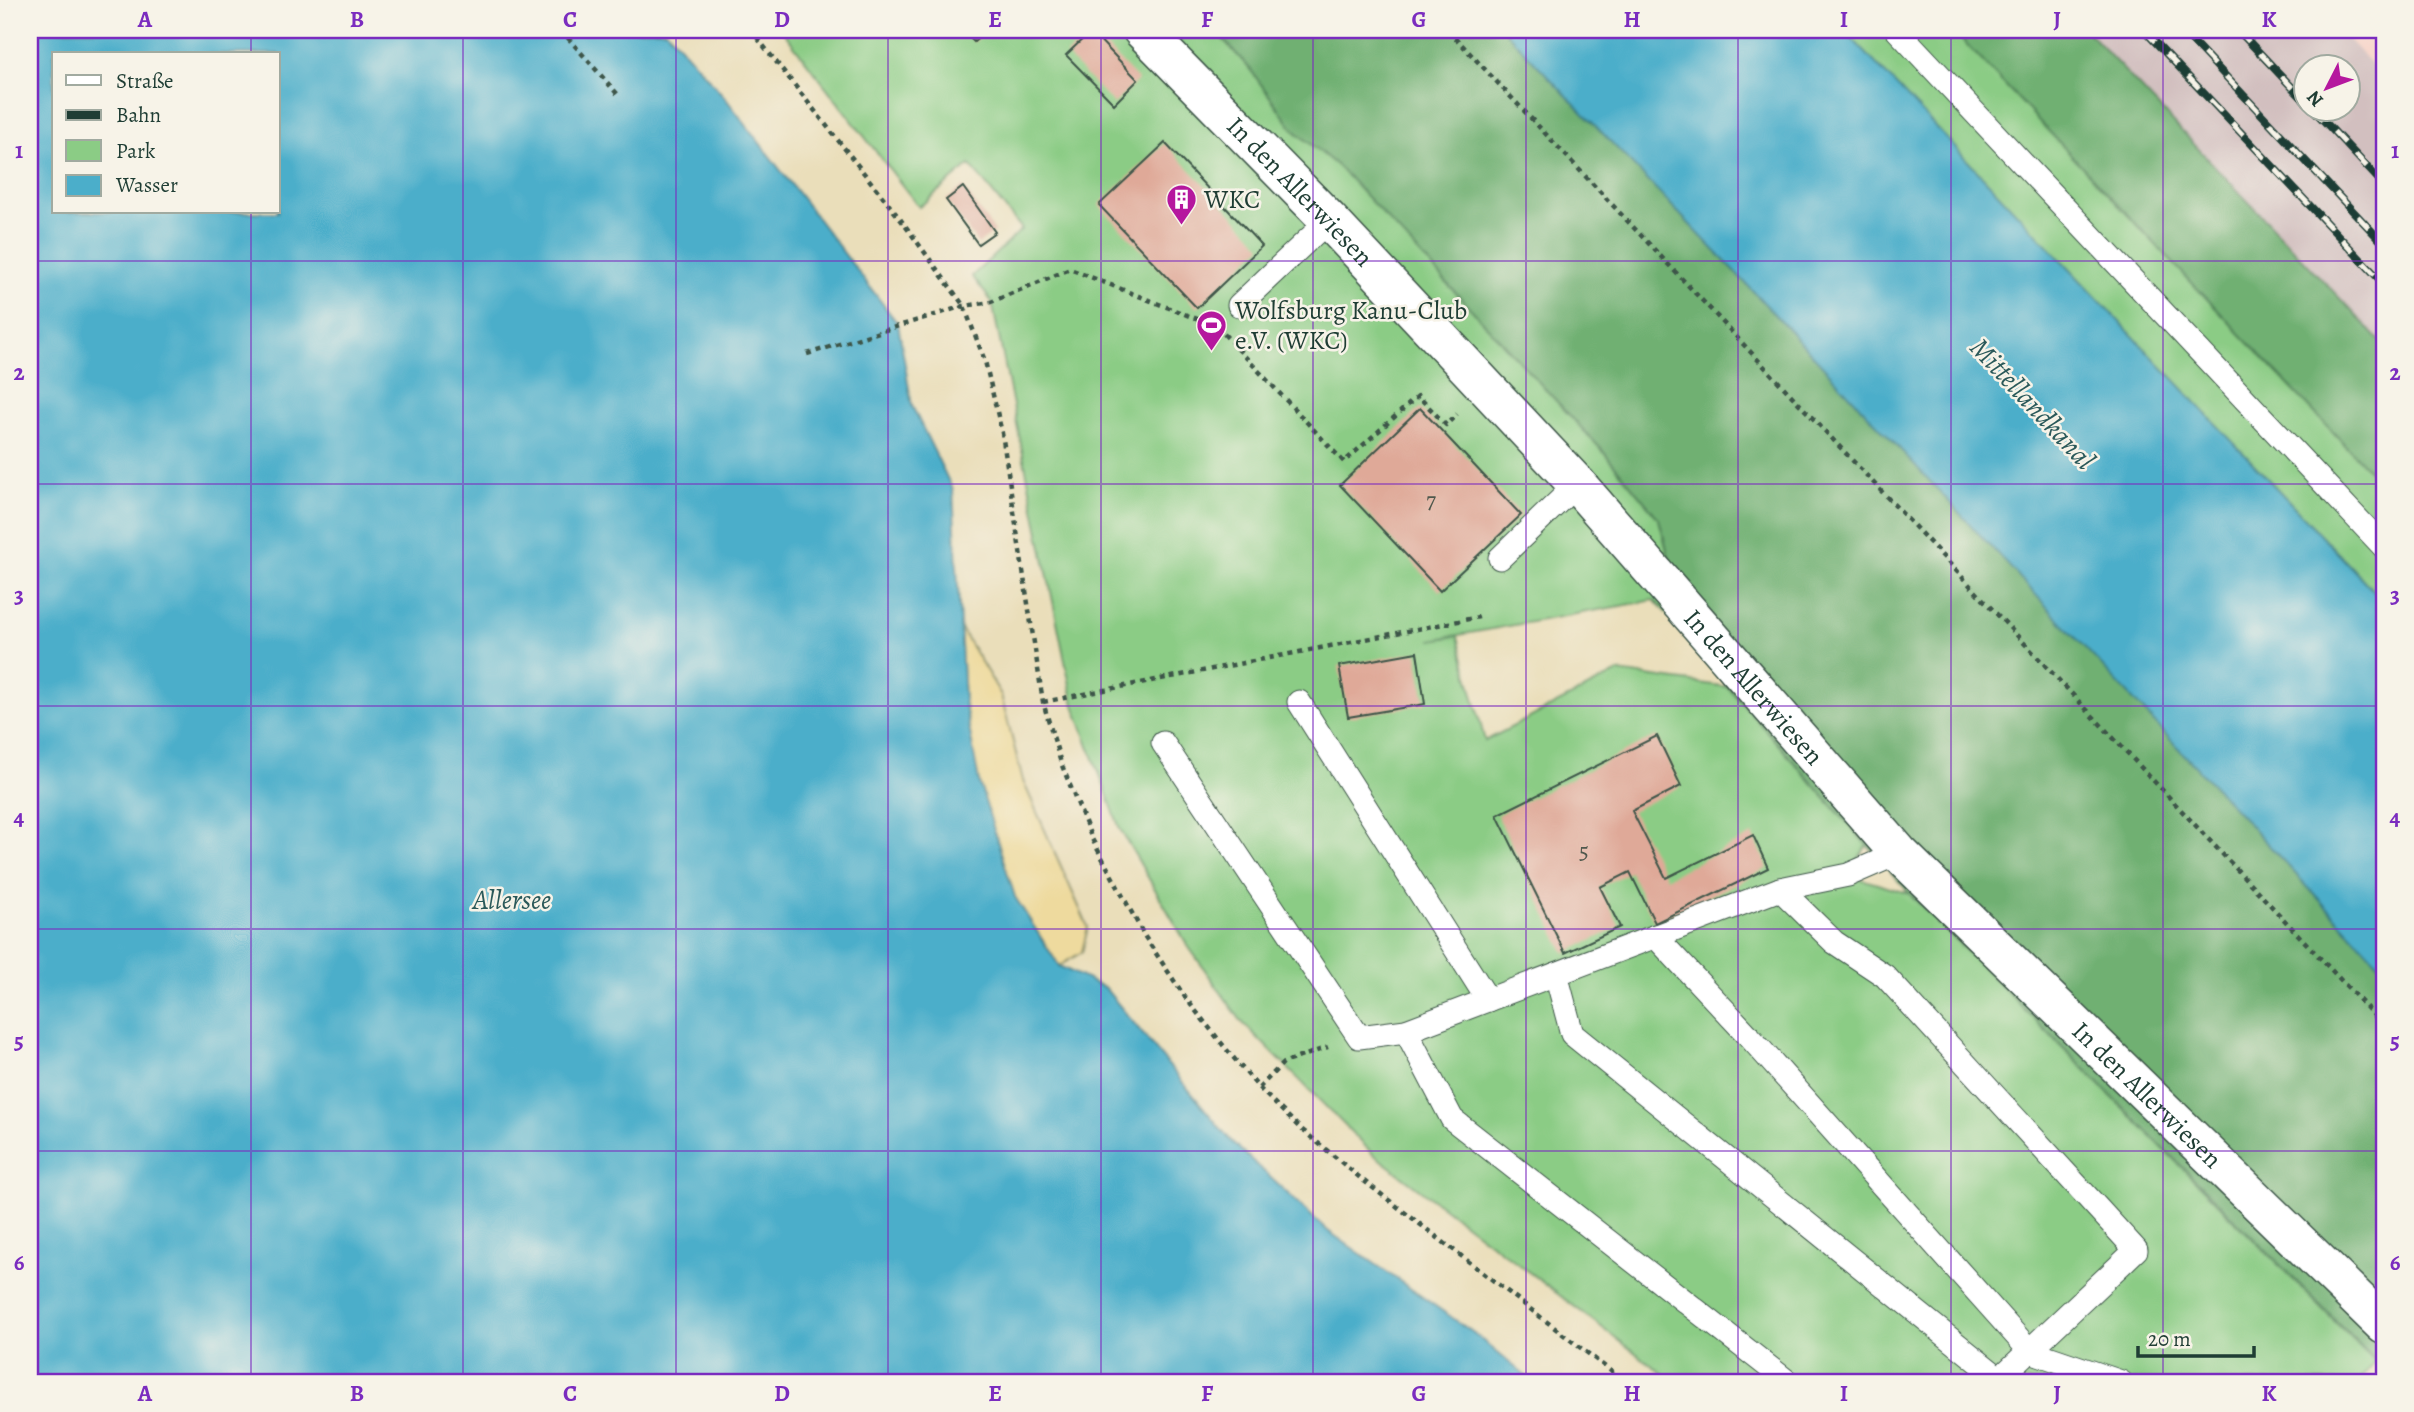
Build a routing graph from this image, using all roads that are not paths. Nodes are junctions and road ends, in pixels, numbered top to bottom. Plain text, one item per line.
1 (1142, 30) edge
2 (1897, 30) edge
3 (1329, 220) junction
4 (1239, 305) dead end
5 (1577, 484) junction
6 (2384, 547) edge
7 (1500, 558) dead end
8 (1299, 702) dead end
9 (1163, 743) dead end
10 (1899, 853) junction
11 (1780, 889) junction
12 (1656, 936) junction
13 (1556, 974) junction
14 (1488, 1000) junction
15 (1406, 1031) junction
16 (2384, 1325) edge
17 (2030, 1351) junction
18 (1998, 1380) edge
19 (1788, 1382) edge
20 (2121, 1382) edge

1 - 3 street, In den Allerwiesen
2 - 6 lane
3 - 4 lane
3 - 5 street, In den Allerwiesen
5 - 7 lane
5 - 10 street, In den Allerwiesen
8 - 14 lane
9 - 15 lane
10 - 11 lane
10 - 16 street, In den Allerwiesen
11 - 12 lane
11 - 17 lane
12 - 13 lane
12 - 17 lane
13 - 14 lane
13 - 18 lane
14 - 15 lane
15 - 19 lane
17 - 18 lane
17 - 20 lane

